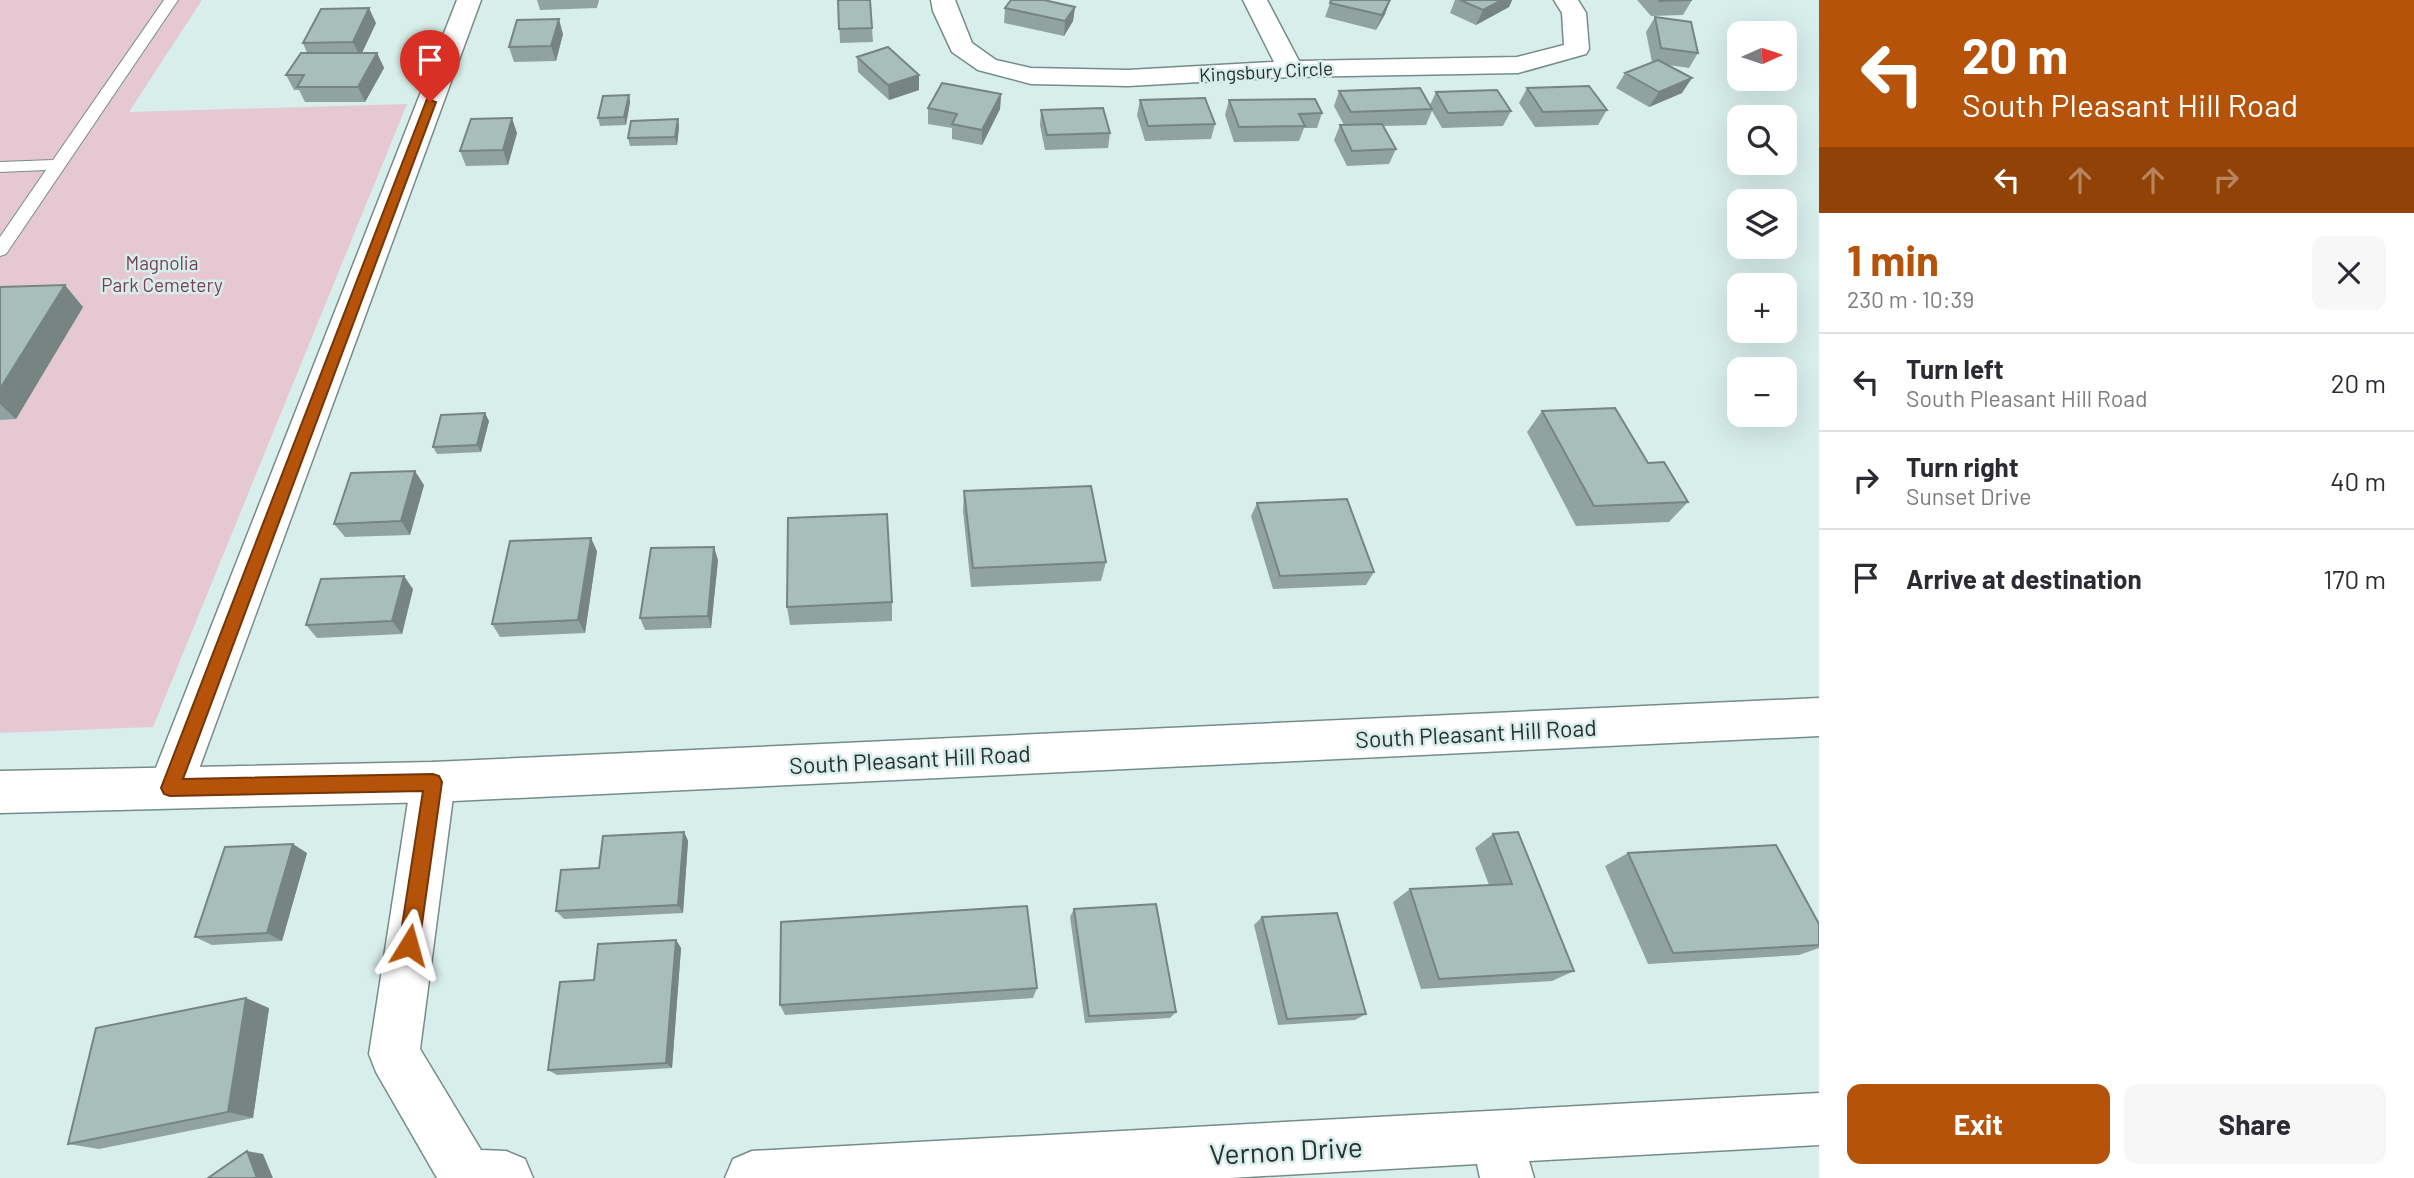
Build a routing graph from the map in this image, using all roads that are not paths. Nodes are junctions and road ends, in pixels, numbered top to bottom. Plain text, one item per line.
1 (171, 0) edge
2 (469, 0) edge
3 (943, 0) edge
4 (1255, 0) edge
5 (1566, 0) edge
6 (1290, 68) junction
7 (58, 165) junction
8 (0, 167) edge
9 (0, 250) edge
10 (1819, 717) edge
11 (433, 782) junction
12 (170, 788) junction
13 (0, 793) edge
14 (1819, 1119) edge
15 (1501, 1158) edge
16 (506, 1178) edge
17 (752, 1178) edge

1 - 7 lane
2 - 12 street
3 - 6 street, Kingsbury Circle
4 - 6 street
5 - 6 street, Kingsbury Circle
7 - 8 lane
7 - 9 lane
10 - 11 street, South Pleasant Hill Road
11 - 12 street, South Pleasant Hill Road
11 - 16 street
12 - 13 street, South Pleasant Hill Road
14 - 15 street, Vernon Drive
15 - 17 street, Vernon Drive

